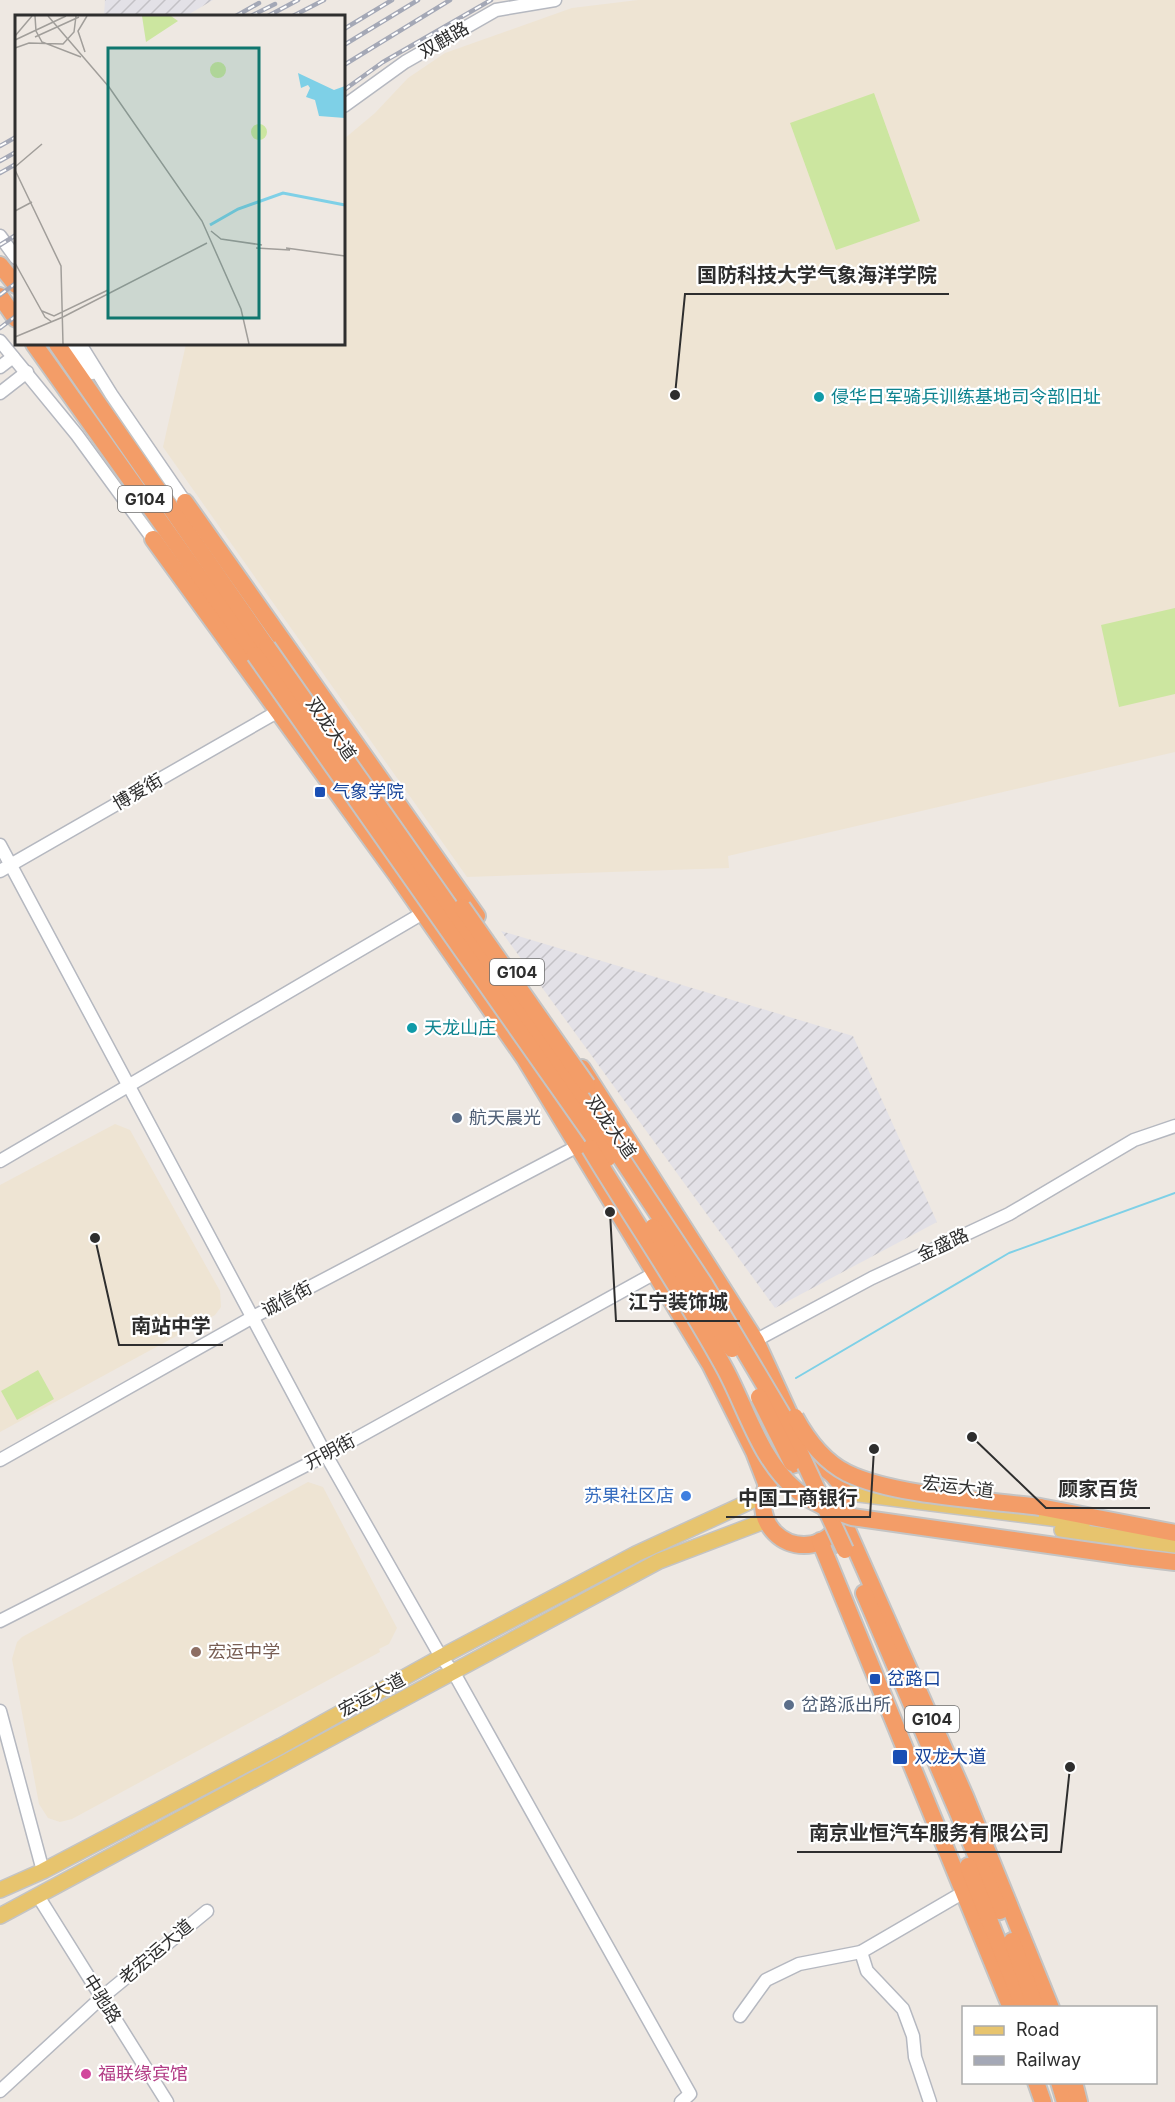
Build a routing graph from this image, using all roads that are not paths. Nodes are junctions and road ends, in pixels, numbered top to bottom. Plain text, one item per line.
1 (555, 0) edge
2 (345, 104) edge
3 (0, 236) edge
4 (15, 257) edge
5 (0, 264) edge
6 (15, 284) edge
7 (0, 296) edge
8 (15, 318) edge
9 (0, 341) edge
10 (35, 345) edge
11 (58, 345) edge
12 (66, 345) edge
13 (81, 345) edge
14 (13, 357) junction
15 (0, 367) edge
16 (27, 372) junction
17 (0, 393) edge
18 (111, 394) junction
19 (185, 502) joint
20 (153, 538) joint
21 (261, 651) junction
22 (277, 712) junction
23 (374, 798) junction
24 (0, 845) edge
25 (5, 868) edge
26 (423, 914) junction
27 (534, 1051) junction
28 (127, 1086) junction
29 (1175, 1126) edge
30 (578, 1146) junction
31 (0, 1161) edge
32 (655, 1273) junction
33 (253, 1317) junction
34 (756, 1341) junction
35 (710, 1364) junction
36 (326, 1455) junction
37 (0, 1460) edge
38 (812, 1464) junction
39 (766, 1490) junction
40 (844, 1497) junction
41 (842, 1518) junction
42 (767, 1520) junction
43 (1175, 1533) edge
44 (820, 1541) junction
45 (1175, 1545) edge
46 (1175, 1562) edge
47 (0, 1621) edge
48 (441, 1657) junction
49 (454, 1673) junction
50 (0, 1711) edge
51 (43, 1871) junction
52 (2, 1888) edge
53 (964, 1892) junction
54 (38, 1896) junction
55 (207, 1911) dead end
56 (0, 1918) edge
57 (861, 1952) junction
58 (101, 1998) junction
59 (1011, 2006) edge
60 (1024, 2006) edge
61 (1036, 2006) edge
62 (1051, 2006) edge
63 (740, 2016) dead end
64 (1037, 2084) edge
65 (1046, 2084) edge
66 (1060, 2084) edge
67 (1074, 2084) edge
68 (0, 2091) edge
69 (689, 2099) edge
70 (167, 2102) edge
71 (930, 2102) edge
72 (1043, 2102) edge
73 (1050, 2102) edge
74 (1065, 2102) edge
75 (1079, 2102) edge

1 - 2 street, 双麒路
3 - 4 street
5 - 6 highway
7 - 8 highway
9 - 14 street
10 - 21 highway, 双龙大道 / G104
11 - 21 highway, 双龙大道 / G104
12 - 18 street
13 - 18 street
14 - 15 street
14 - 16 street
16 - 17 street
16 - 20 street
18 - 19 street
19 - 34 highway, 双龙大道 / G104
20 - 22 highway, 双龙大道 / G104
21 - 23 highway, 双龙大道 / G104, bridge
21 - 27 highway, 双龙大道 / G104, bridge
22 - 25 street, 博爱街
22 - 26 highway, 双龙大道 / G104
23 - 43 highway, bridge
23 - 61 highway, 双龙大道 / G104, bridge
24 - 25 street
25 - 28 street
26 - 28 street
26 - 30 highway, 双龙大道 / G104
27 - 46 highway, bridge
27 - 60 highway, 双龙大道 / G104, bridge
28 - 31 street
28 - 33 street
29 - 34 street, 金盛路
30 - 32 highway, 双龙大道 / G104
30 - 33 street, 诚信街
32 - 35 highway, 双龙大道 / G104
32 - 36 street, 开明街
33 - 36 street
33 - 37 street, 诚信街
34 - 35 street, 金盛路
34 - 38 highway, 双龙大道 / G104
35 - 39 highway, 双龙大道 / G104
36 - 47 street, 开明街
36 - 48 street
38 - 39 highway
38 - 40 highway
39 - 42 highway
39 - 48 main road, 宏运大道
40 - 41 highway
40 - 43 main road, 宏运大道
40 - 45 main road, 宏运大道
41 - 44 highway
41 - 62 highway, G104
42 - 44 highway
42 - 49 main road, 宏运大道
44 - 53 highway, G104
48 - 49 street
48 - 51 main road, 宏运大道
49 - 54 main road, 宏运大道
49 - 69 street
50 - 51 street
51 - 52 main road, 宏运大道
53 - 57 street
53 - 59 highway, G104
54 - 56 main road, 宏运大道
54 - 58 street, 中驰路
55 - 58 street, 老宏运大道
57 - 63 street
57 - 71 street
58 - 68 street, 老宏运大道
58 - 70 street, 中驰路
64 - 72 highway
65 - 73 highway
66 - 74 highway
67 - 75 highway

